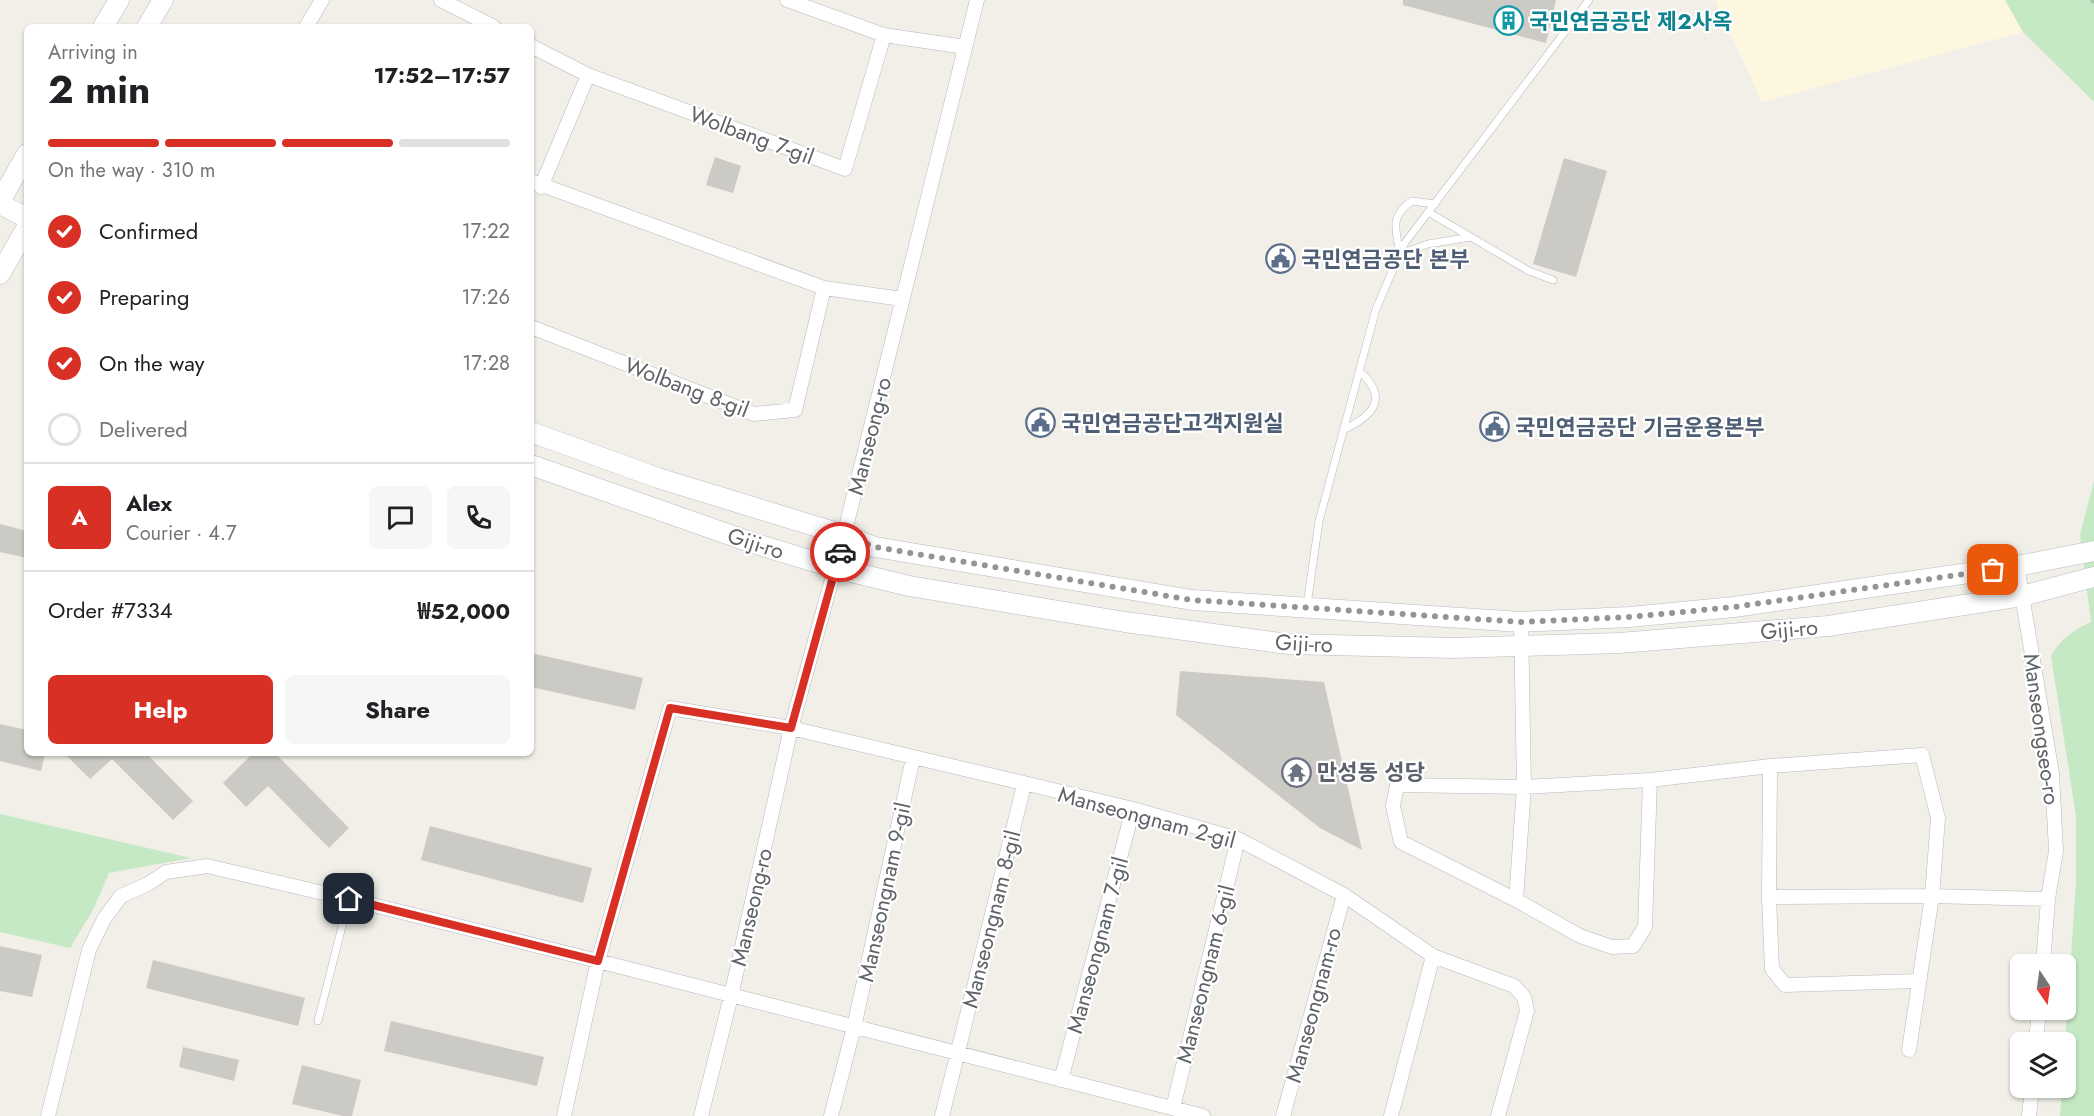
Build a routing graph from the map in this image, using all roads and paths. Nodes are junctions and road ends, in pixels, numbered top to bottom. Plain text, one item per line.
1 (119, 0) edge
2 (163, 0) edge
3 (322, 0) edge
4 (441, 0) edge
5 (787, 0) edge
6 (977, 0) edge
7 (1589, 0) edge
8 (105, 24) edge
9 (149, 24) edge
10 (308, 24) edge
11 (488, 24) edge
12 (884, 35) junction
13 (965, 47) junction
14 (534, 48) edge
15 (588, 75) junction
16 (21, 180) edge
17 (536, 184) edge
18 (0, 202) edge
19 (1435, 204) junction
20 (1428, 212) junction
21 (24, 216) edge
22 (24, 232) edge
23 (1471, 237) junction
24 (1400, 254) junction
25 (0, 274) edge
26 (1553, 280) dead end
27 (824, 288) junction
28 (902, 299) junction
29 (534, 328) edge
30 (1359, 371) junction
31 (1343, 430) junction
32 (534, 433) edge
33 (534, 466) edge
34 (844, 535) junction
35 (2094, 551) edge
36 (2017, 566) junction
37 (835, 568) junction
38 (2094, 577) edge
39 (2022, 596) junction
40 (1306, 608) junction
41 (1521, 622) junction
42 (1521, 646) junction
43 (791, 728) junction
44 (913, 758) junction
45 (1770, 766) junction
46 (1650, 780) junction
47 (1024, 785) junction
48 (1524, 787) junction
49 (1133, 809) junction
50 (1238, 839) junction
51 (1344, 895) junction
52 (1932, 896) junction
53 (1769, 897) junction
54 (349, 899) junction
55 (2048, 899) junction
56 (1516, 900) junction
57 (2044, 954) edge
58 (1433, 956) junction
59 (598, 961) junction
60 (1919, 981) junction
61 (730, 996) junction
62 (318, 1021) dead end
63 (854, 1027) junction
64 (1909, 1050) dead end
65 (958, 1054) junction
66 (1061, 1080) junction
67 (2031, 1098) edge
68 (1173, 1108) junction
69 (48, 1116) edge
70 (564, 1116) edge
71 (701, 1116) edge
72 (831, 1116) edge
73 (942, 1116) edge
74 (1203, 1116) edge
75 (1283, 1116) edge
76 (1391, 1116) edge
77 (1498, 1116) edge
78 (2029, 1116) edge

1 - 8 street
2 - 9 street
3 - 10 street
4 - 11 street
5 - 12 street
6 - 13 street, Manseong-ro
7 - 19 lane
12 - 13 street
12 - 15 street, Wolbang 7-gil
13 - 28 street, Manseong-ro
14 - 15 street, Wolbang 7-gil
15 - 17 street
16 - 18 street
17 - 27 street
18 - 21 street
19 - 20 lane
19 - 24 lane
20 - 23 lane
20 - 24 lane
22 - 25 street
23 - 24 lane
23 - 26 lane
24 - 30 lane
27 - 28 street
27 - 29 street, Wolbang 8-gil
28 - 34 street, Manseong-ro
30 - 31 lane
30 - 31 lane
31 - 40 lane
32 - 34 street, Giji-ro
33 - 37 street, Giji-ro
34 - 37 street, Manseong-ro
34 - 40 street, Giji-ro
35 - 36 street, Giji-ro
36 - 39 street, Manseongseo-ro
36 - 41 street, Giji-ro
37 - 42 street, Giji-ro
37 - 43 street, Manseong-ro
38 - 39 street, Giji-ro
39 - 42 street, Giji-ro
39 - 55 street, Manseongseo-ro
40 - 41 street, Giji-ro
41 - 42 street
42 - 48 street
43 - 44 street, Manseongnam 2-gil
43 - 59 street, Manseongnam 2-gil
43 - 61 street, Manseong-ro
44 - 47 street, Manseongnam 2-gil
44 - 63 street, Manseongnam 9-gil
45 - 46 street
45 - 52 street
45 - 53 street
46 - 48 street
46 - 56 street
47 - 49 street, Manseongnam 2-gil
47 - 65 street, Manseongnam 8-gil
48 - 56 street
48 - 56 street
49 - 50 street, Manseongnam 2-gil
49 - 66 street, Manseongnam 7-gil
50 - 51 street, Manseongnam 2-gil
50 - 68 street, Manseongnam 6-gil
51 - 58 street, Manseongnam 2-gil
51 - 75 street, Manseongnam-ro
52 - 53 street
52 - 55 street
52 - 60 street
53 - 60 street
54 - 59 street
54 - 62 lane
54 - 69 street
55 - 57 street, Manseongseo-ro
58 - 76 street
58 - 77 street, Manseongnam 2-gil
59 - 61 street
59 - 70 street
60 - 64 street
61 - 63 street
61 - 71 street, Manseong-ro
63 - 65 street
63 - 72 street
65 - 66 street
65 - 73 street
66 - 68 street
67 - 78 street
68 - 74 street

